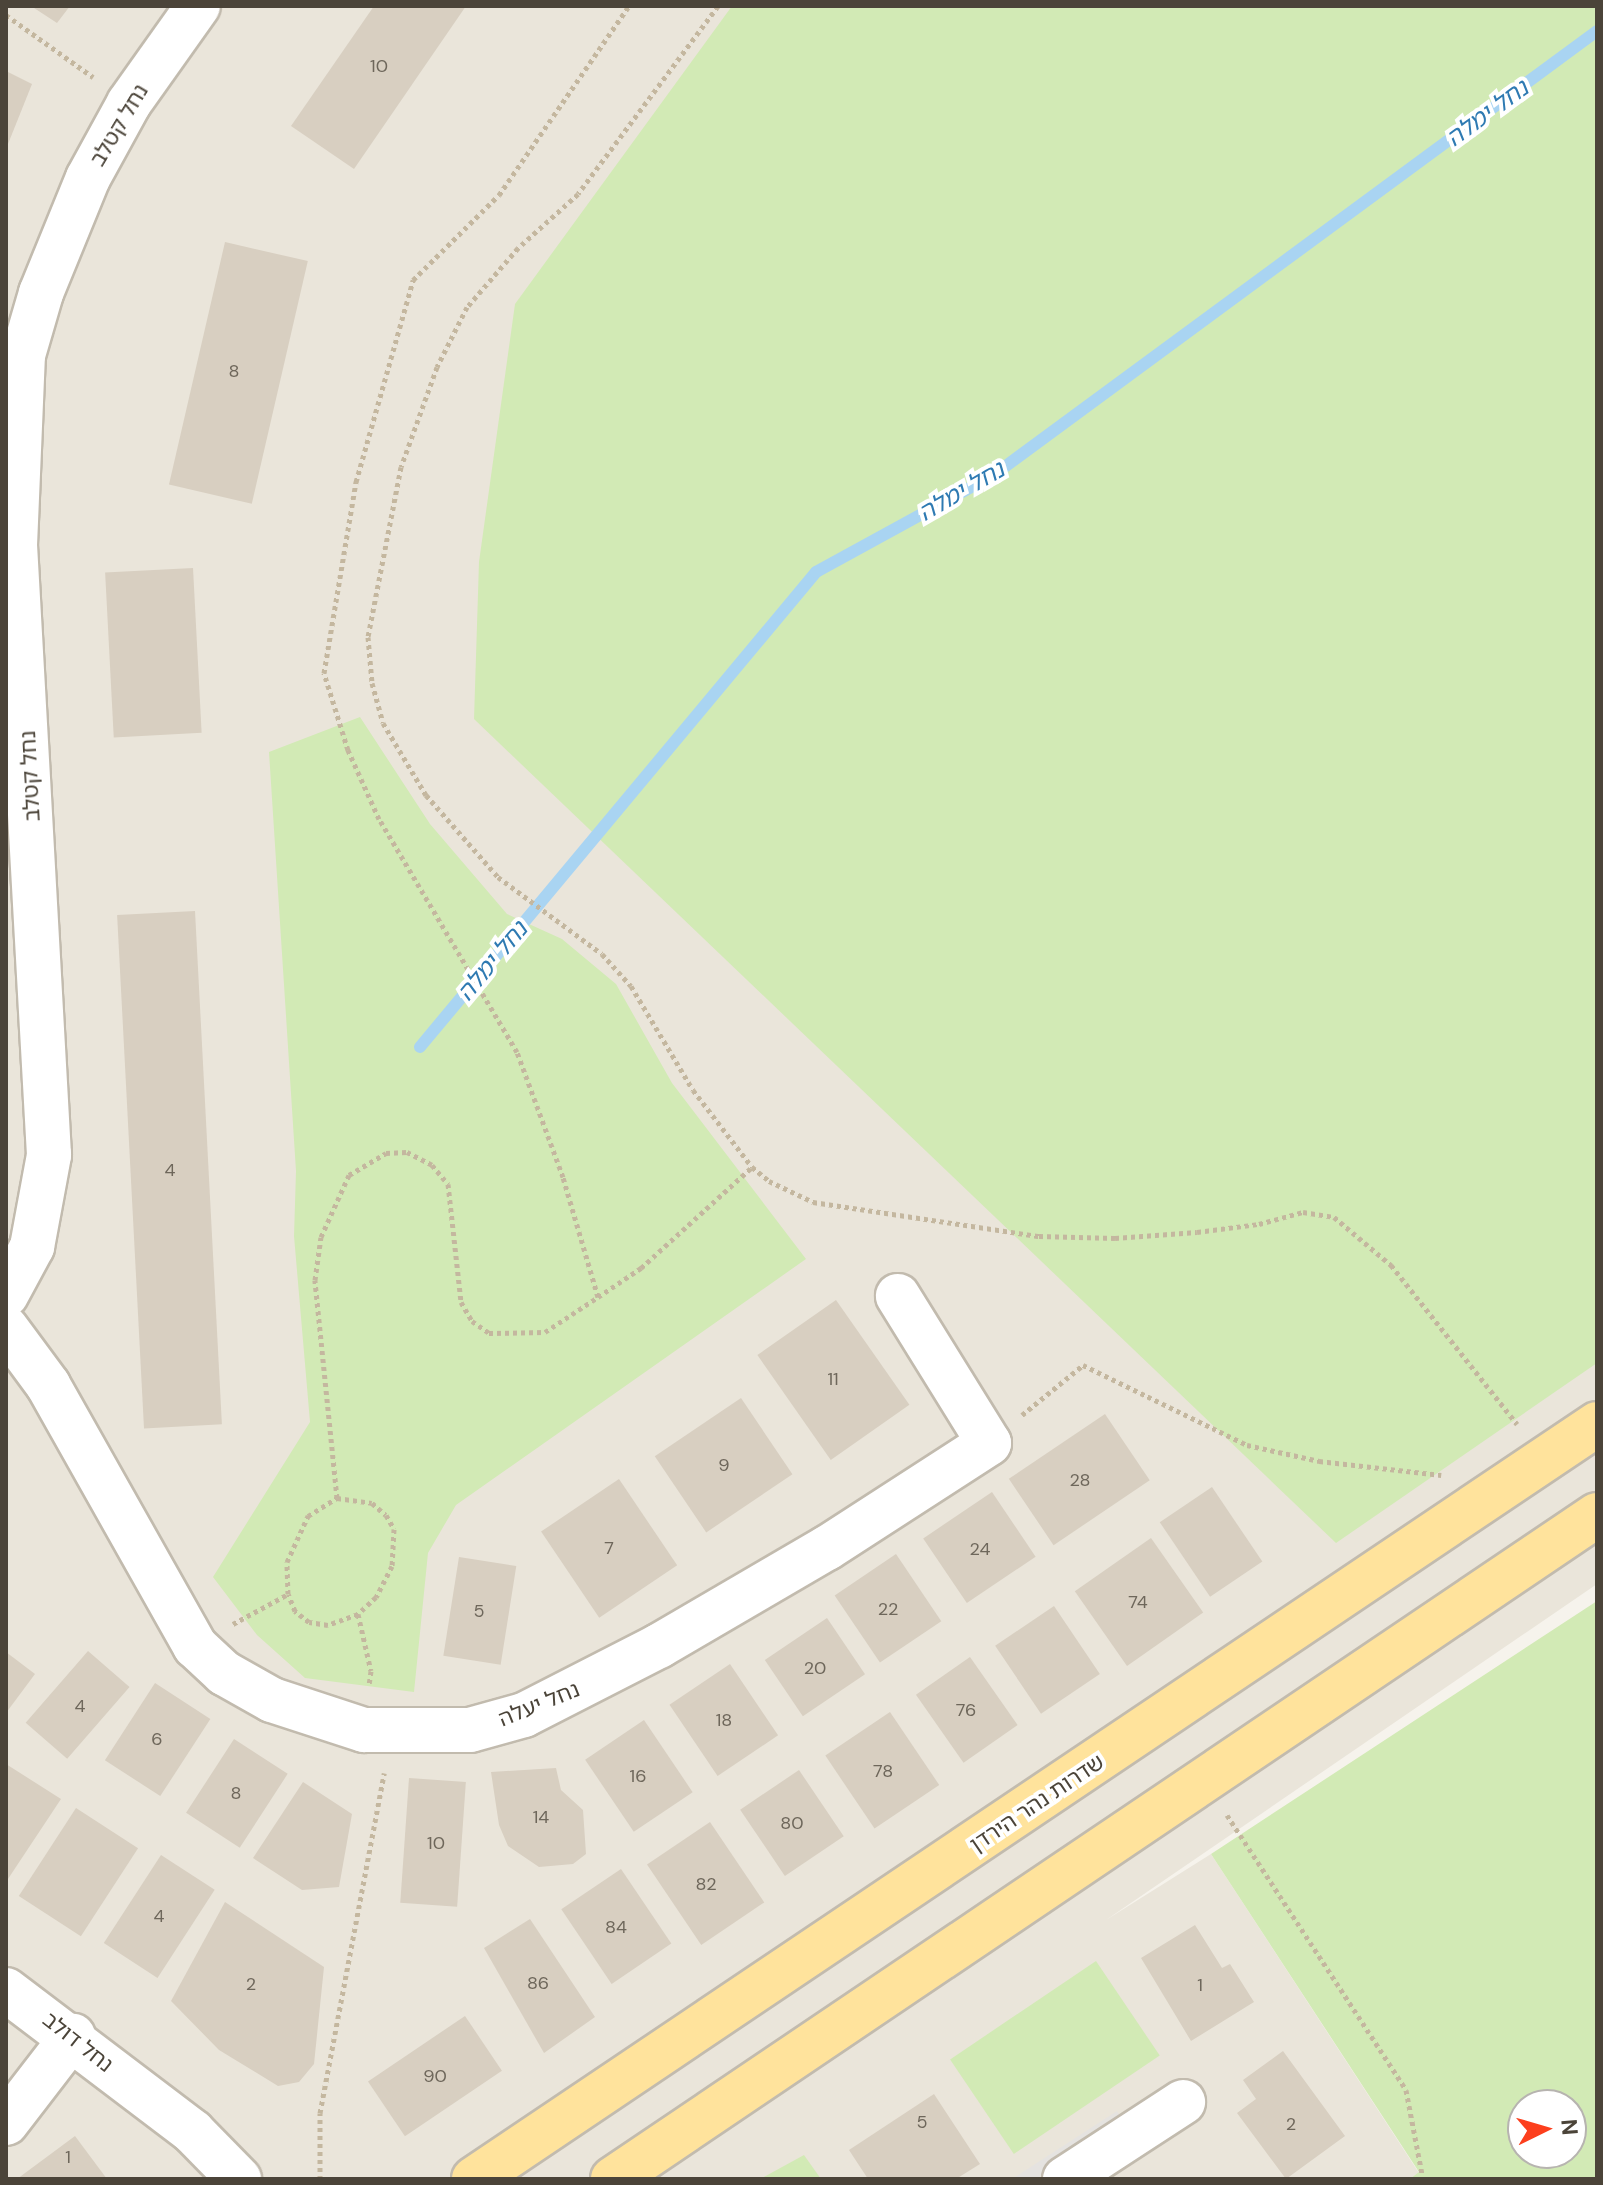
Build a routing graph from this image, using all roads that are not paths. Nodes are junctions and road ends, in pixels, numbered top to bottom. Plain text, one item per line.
1 (198, 6) edge
2 (6, 1295) edge
3 (898, 1296) dead end
4 (6, 1328) edge
5 (1597, 1424) edge
6 (1597, 1515) edge
7 (6, 1990) edge
8 (73, 2036) junction
9 (148, 2098) junction
10 (1183, 2102) dead end
11 (6, 2123) edge
12 (194, 2179) edge
13 (239, 2179) edge
14 (474, 2179) edge
15 (613, 2179) edge
16 (1065, 2179) edge

1 - 2 street, נחל קטלב
3 - 4 street, נחל יעלה
5 - 14 main road, שדרות נהר הירדן
6 - 15 main road
7 - 8 street, נחל דולב
8 - 9 street, נחל דולב
8 - 11 street
9 - 12 street, נחל דולב
9 - 13 street, נחל דולב
10 - 16 street

